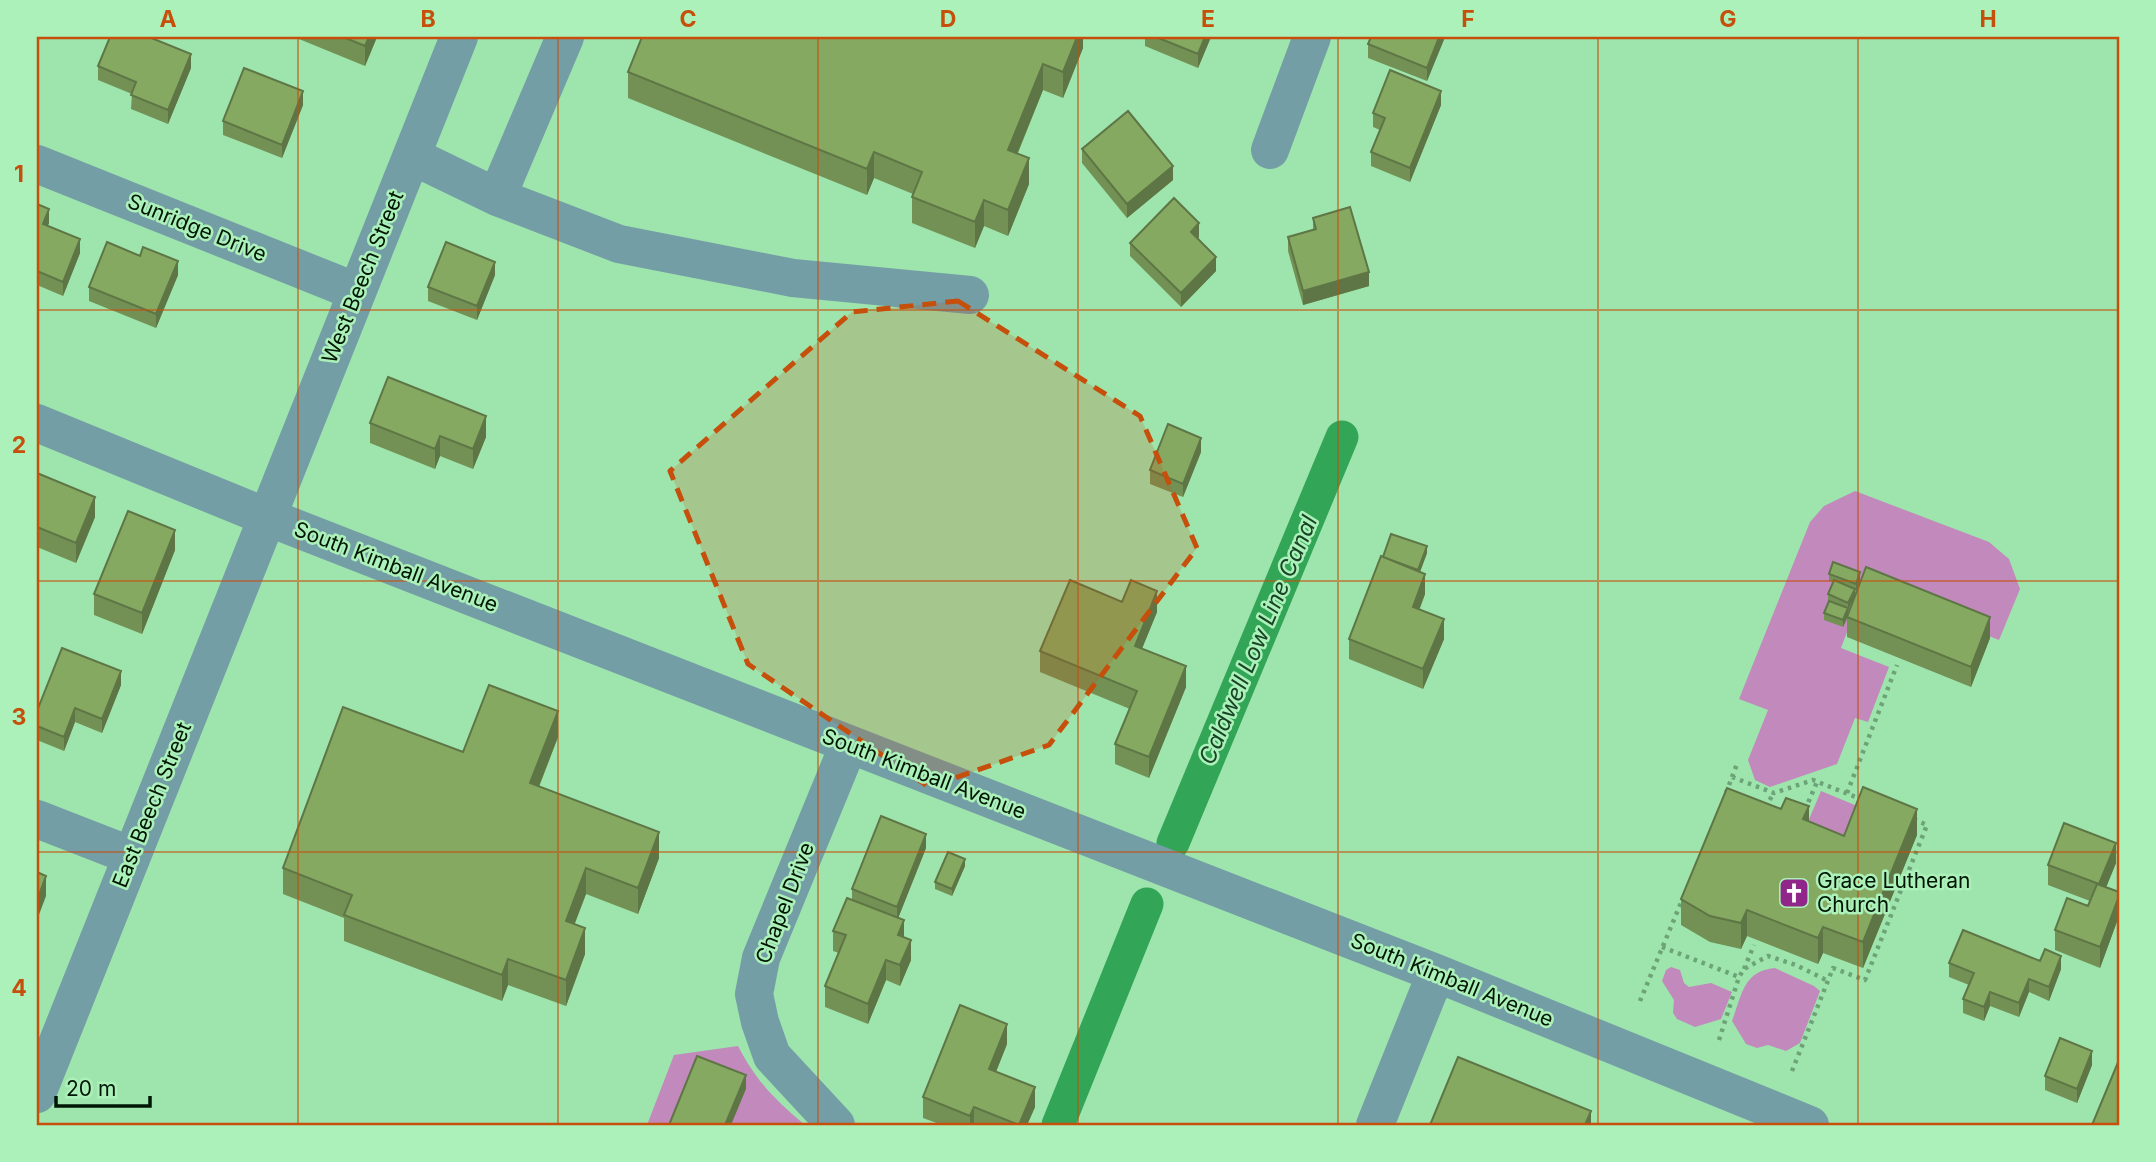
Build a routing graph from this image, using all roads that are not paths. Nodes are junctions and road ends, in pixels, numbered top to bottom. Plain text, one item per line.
1 (459, 37) edge
2 (565, 37) edge
3 (1312, 37) edge
4 (1270, 150) dead end
5 (412, 156) junction
6 (37, 164) edge
7 (497, 197) junction
8 (357, 292) junction
9 (970, 295) dead end
10 (37, 423) edge
11 (267, 517) junction
12 (849, 744) junction
13 (37, 819) edge
14 (132, 856) junction
15 (1436, 973) junction
16 (37, 1094) edge
17 (836, 1125) edge
18 (1376, 1125) edge
19 (1810, 1125) edge

1 - 5 street, West Beech Street
2 - 7 street
3 - 4 street
5 - 7 street
5 - 8 street, West Beech Street
6 - 8 street, Sunridge Drive
7 - 9 street
8 - 11 street, West Beech Street
10 - 11 street, South Kimball Avenue
11 - 12 street, South Kimball Avenue
11 - 14 street, East Beech Street
12 - 15 street, South Kimball Avenue
12 - 17 street, Chapel Drive
13 - 14 street
14 - 16 street, East Beech Street
15 - 18 street
15 - 19 street, South Kimball Avenue

